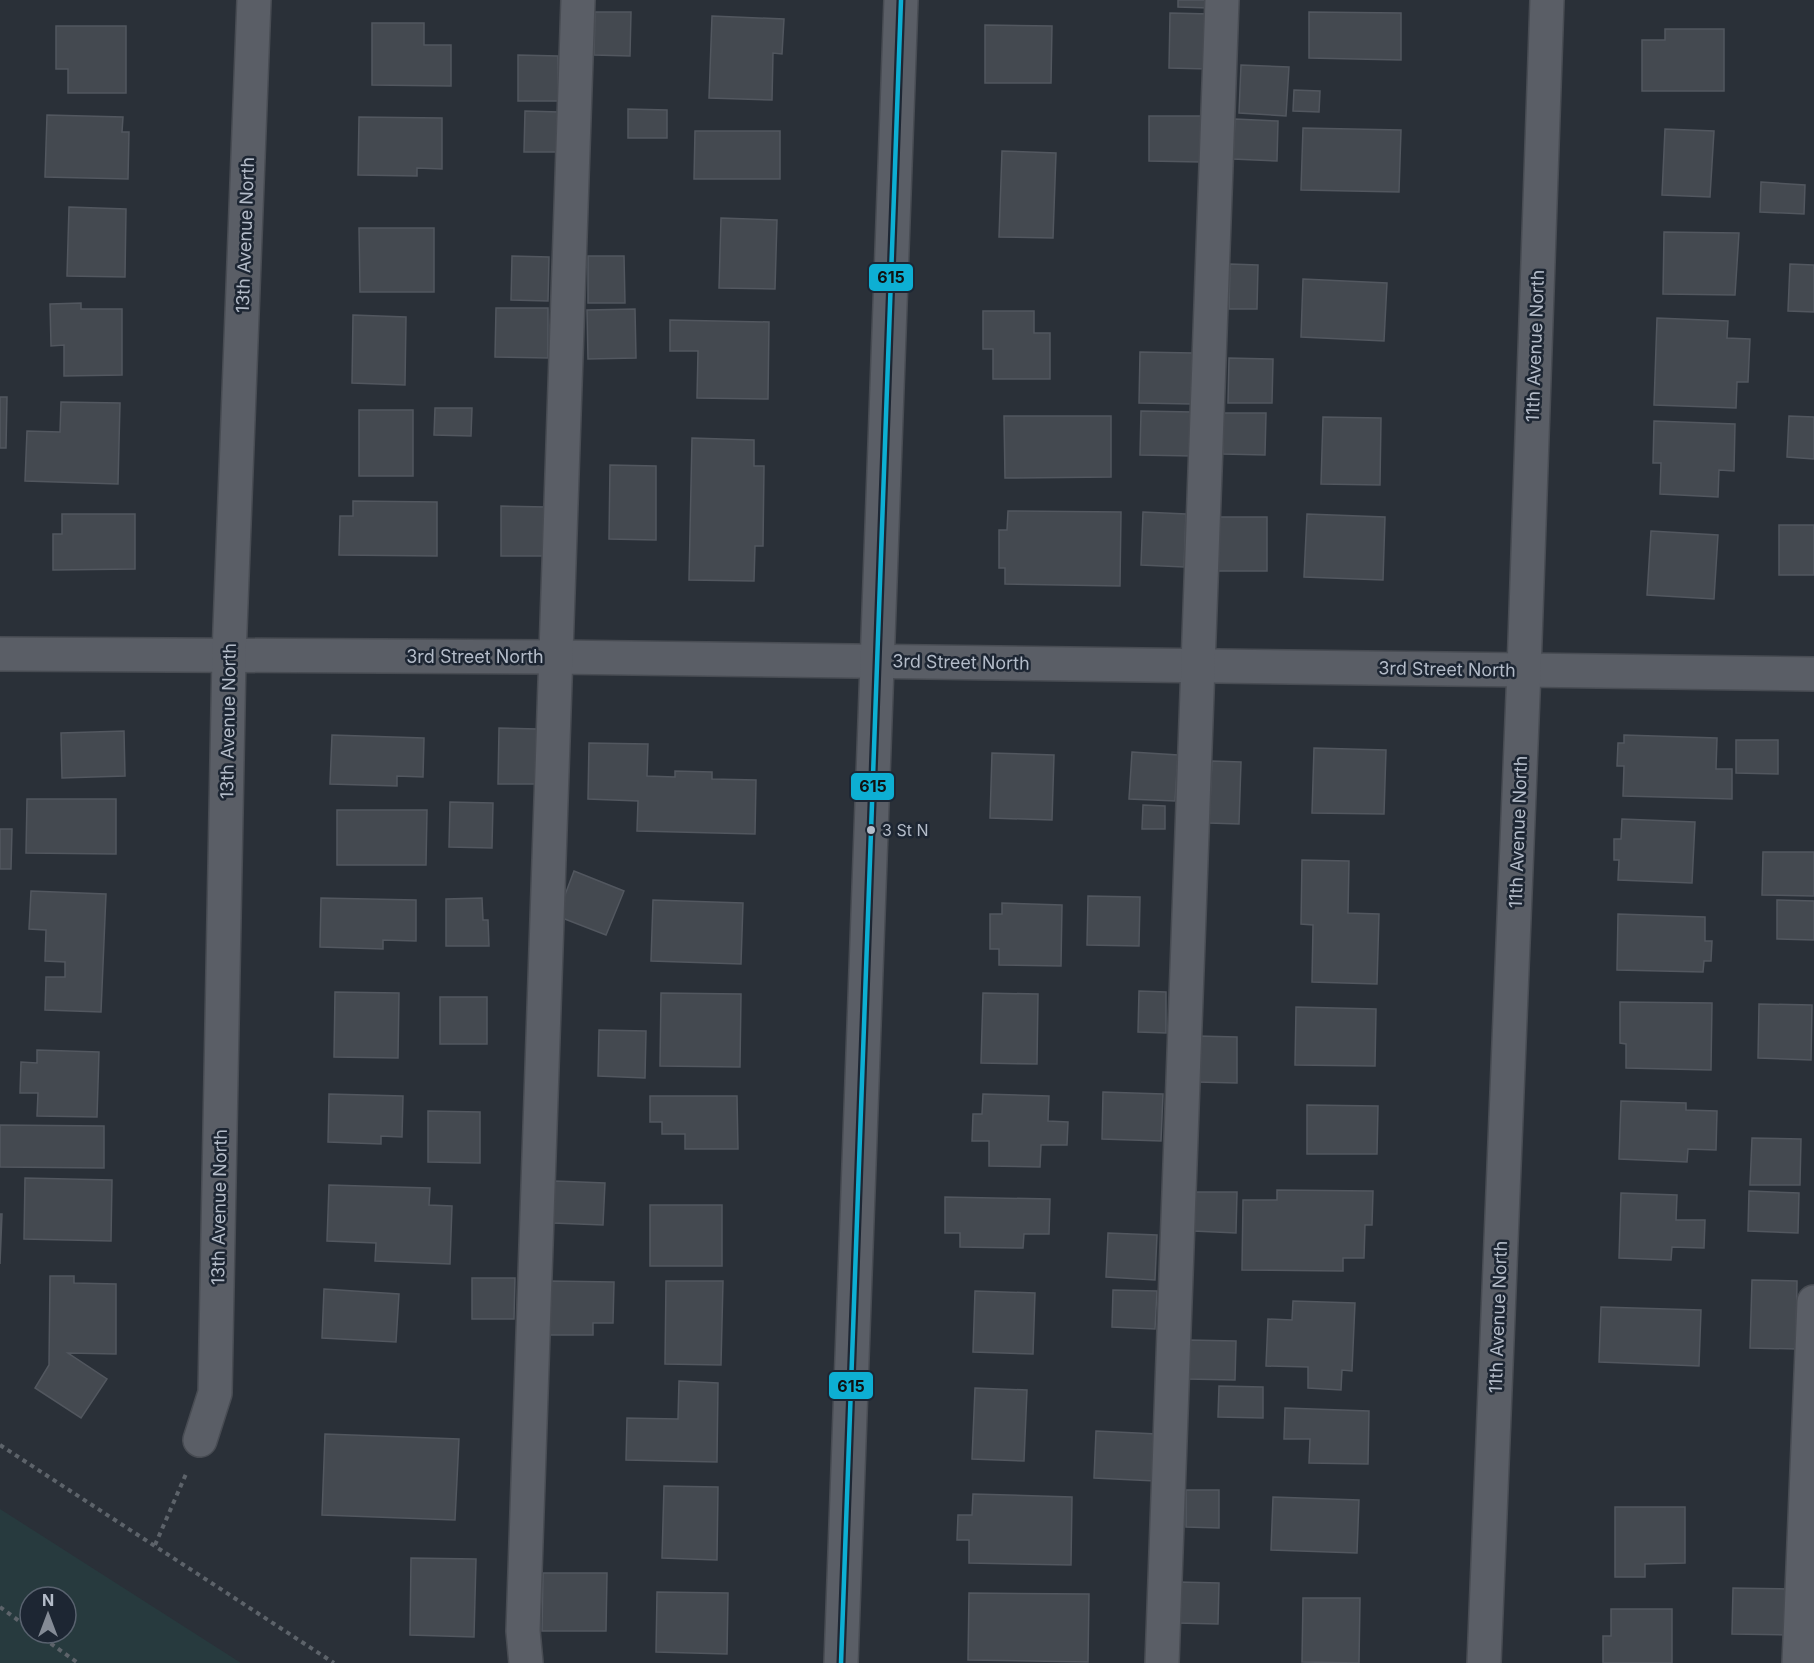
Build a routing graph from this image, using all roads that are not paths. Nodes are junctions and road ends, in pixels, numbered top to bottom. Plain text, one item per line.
1 (254, 0) edge
2 (578, 0) edge
3 (901, 0) edge
4 (1222, 0) edge
5 (1547, 0) edge
6 (0, 654) edge
7 (229, 655) junction
8 (556, 657) junction
9 (876, 661) junction
10 (1198, 666) junction
11 (1524, 670) junction
12 (1814, 674) edge
13 (1814, 1302) edge
14 (200, 1440) road end
15 (526, 1663) edge
16 (842, 1663) edge
17 (1162, 1663) edge
18 (1484, 1663) edge
19 (1799, 1663) edge

1 - 7 street, 13th Avenue North
2 - 8 street
3 - 9 street
4 - 10 street
5 - 11 street, 11th Avenue North
6 - 7 street, 3rd Street North
7 - 8 street, 3rd Street North
7 - 14 street, 13th Avenue North
8 - 9 street, 3rd Street North
8 - 15 street
9 - 10 street, 3rd Street North
9 - 16 street
10 - 11 street, 3rd Street North
10 - 17 street
11 - 12 street, 3rd Street North
11 - 18 street, 11th Avenue North
13 - 19 street

